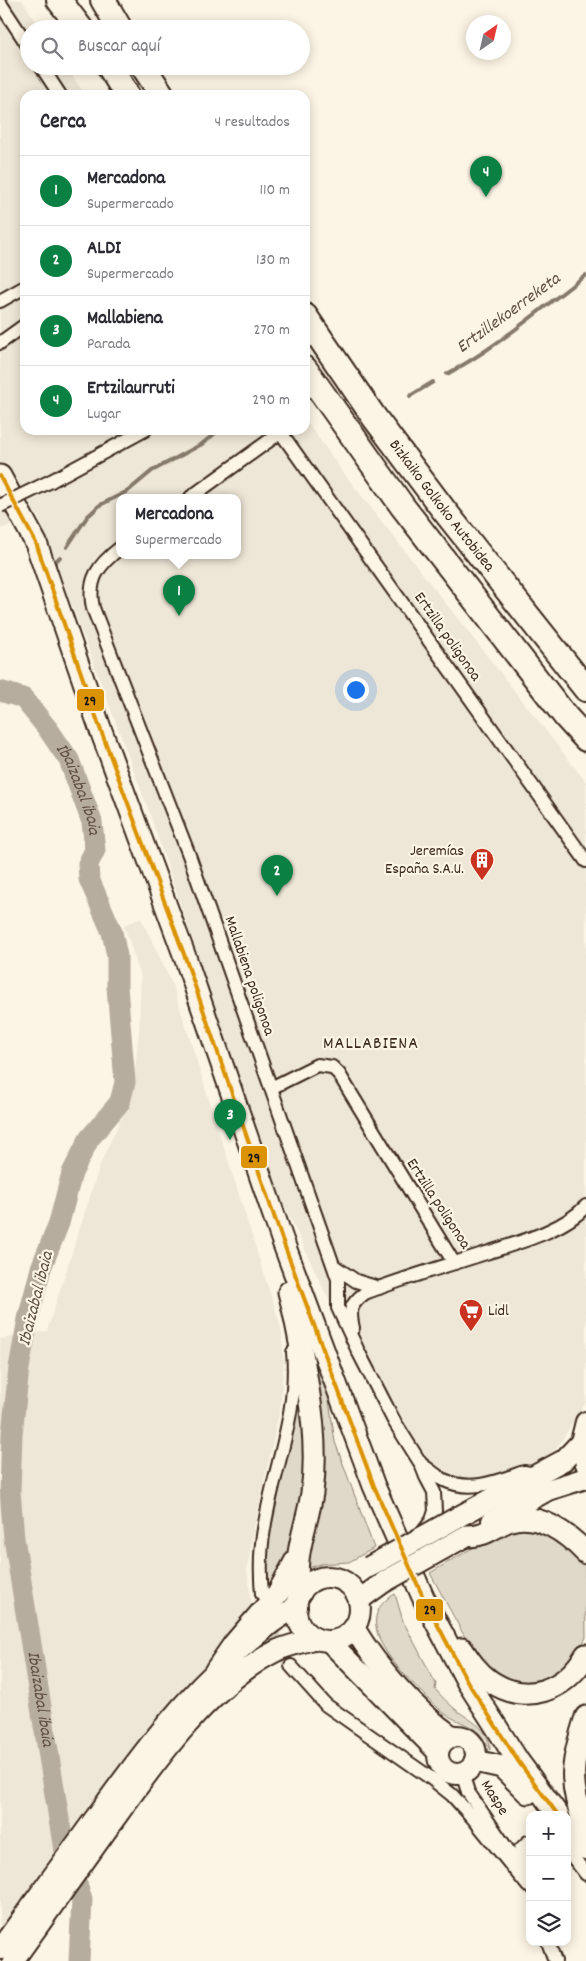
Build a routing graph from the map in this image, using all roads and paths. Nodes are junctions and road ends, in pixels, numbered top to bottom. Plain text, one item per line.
1 (59, 0) edge
2 (69, 0) edge
3 (103, 0) edge
4 (0, 3) edge
5 (74, 20) edge
6 (81, 20) edge
7 (115, 20) edge
8 (20, 33) edge
9 (47, 75) edge
10 (115, 75) edge
11 (149, 75) edge
12 (57, 90) edge
13 (124, 90) edge
14 (159, 90) edge
15 (20, 290) edge
16 (0, 301) edge
17 (310, 323) edge
18 (20, 328) edge
19 (1, 341) edge
20 (310, 376) edge
21 (136, 435) edge
22 (275, 435) edge
23 (283, 435) edge
24 (0, 476) edge
25 (195, 494) edge
26 (0, 506) edge
27 (116, 552) edge
28 (578, 676) edge
29 (586, 688) edge
30 (566, 717) junction
31 (586, 739) edge
32 (586, 758) edge
33 (586, 861) edge
34 (271, 1088) junction
35 (240, 1118) junction
36 (586, 1206) edge
37 (454, 1264) junction
38 (334, 1266) junction
39 (286, 1280) junction
40 (379, 1288) junction
41 (358, 1351) junction
42 (586, 1422) edge
43 (581, 1442) junction
44 (421, 1464) junction
45 (586, 1464) edge
46 (538, 1473) junction
47 (586, 1478) edge
48 (374, 1486) junction
49 (462, 1527) junction
50 (418, 1538) junction
51 (586, 1553) edge
52 (298, 1556) junction
53 (339, 1579) junction
54 (262, 1594) dead end
55 (359, 1600) junction
56 (298, 1601) junction
57 (354, 1628) junction
58 (322, 1640) junction
59 (586, 1655) edge
60 (291, 1666) tunnel mouth
61 (216, 1670) junction
62 (586, 1717) edge
63 (453, 1736) junction
64 (438, 1752) junction
65 (468, 1767) junction
66 (126, 1790) junction
67 (542, 1811) edge
68 (555, 1811) edge
69 (586, 1827) edge
70 (575, 1847) edge
71 (526, 1850) edge
72 (586, 1864) edge
73 (586, 1874) edge
74 (526, 1883) edge
75 (549, 1946) edge
76 (0, 1949) edge
77 (12, 1961) edge
78 (555, 1961) edge

1 - 5 highway
2 - 6 highway
3 - 7 highway
4 - 8 street
9 - 12 street
10 - 13 highway
11 - 14 highway
15 - 16 street
17 - 28 highway, Bizkaiko Golkoko Autobidea
18 - 19 street
20 - 30 highway, Bizkaiko Golkoko Autobidea
21 - 26 street, bridge
22 - 25 street, Ertzilla poligonoa
23 - 33 street, Ertzilla poligonoa
24 - 35 highway
27 - 34 street, Mallabiena poligonoa
28 - 29 highway, Bizkaiko Golkoko Autobidea
30 - 31 highway, Bizkaiko Golkoko Autobidea
30 - 32 highway
34 - 37 street, Ertzilla poligonoa
34 - 38 street, Mallabiena poligonoa
35 - 39 highway
35 - 48 highway
36 - 37 street, Ertzilla poligonoa
37 - 40 street
38 - 40 street
38 - 41 street, Mallabiena poligonoa
39 - 52 highway
39 - 54 street
40 - 41 street
41 - 44 street
42 - 43 main road
43 - 45 main road
43 - 46 main road
44 - 46 street
44 - 50 street
46 - 49 main road
47 - 49 main road
48 - 59 highway
48 - 68 highway
49 - 50 main road, bridge
49 - 51 highway
49 - 55 main road, bridge
50 - 53 main road, bridge
52 - 56 highway
52 - 61 highway
53 - 55 main road
53 - 56 main road
55 - 57 main road
56 - 58 main road
56 - 61 main road
57 - 58 main road
57 - 63 main road
58 - 64 main road
58 - 66 main road
60 - 74 street
61 - 66 main road
62 - 69 highway
63 - 64 main road
63 - 65 main road
64 - 65 main road
65 - 67 highway
65 - 74 street, Maspe
66 - 76 main road
66 - 77 main road
70 - 72 highway
70 - 73 street
71 - 74 highway
75 - 78 street

